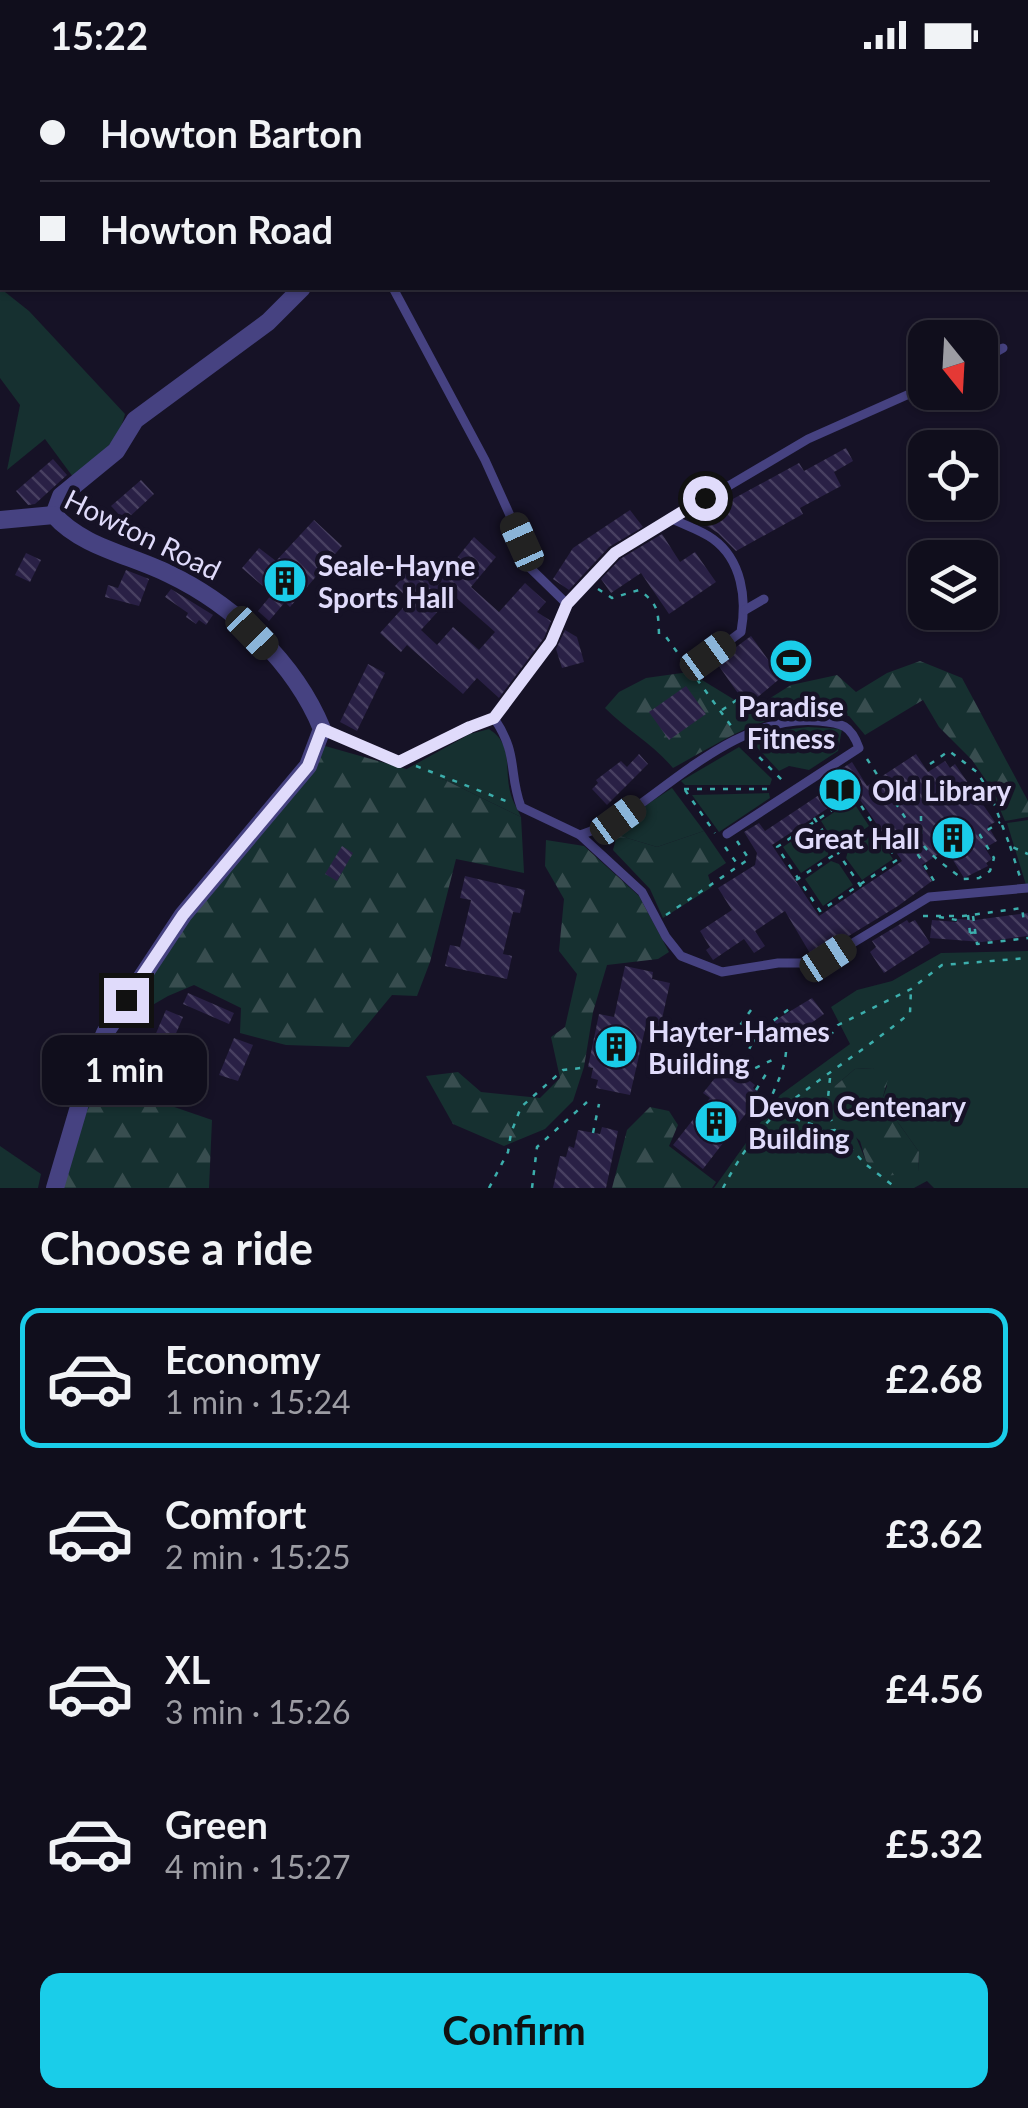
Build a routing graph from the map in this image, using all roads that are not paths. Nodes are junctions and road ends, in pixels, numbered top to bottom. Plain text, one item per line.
1 (300, 290) edge
2 (394, 290) edge
3 (1004, 348) dead end
4 (998, 351) edge
5 (908, 394) edge
6 (54, 516) junction
7 (670, 518) junction
8 (0, 520) edge
9 (764, 598) dead end
10 (567, 604) junction
11 (745, 610) junction
12 (708, 656) dead end
13 (494, 718) junction
14 (322, 729) junction
15 (729, 833) road end
16 (580, 835) junction
17 (1028, 888) edge
18 (55, 1188) edge

1 - 6 street
2 - 10 lane
3 - 4 lane
5 - 7 lane
6 - 8 street, Howton Road
6 - 14 street, Howton Road
7 - 10 lane
7 - 11 lane
9 - 11 lane
10 - 13 lane
11 - 12 lane
13 - 14 lane
13 - 16 lane
14 - 18 street
15 - 16 lane
16 - 17 lane

